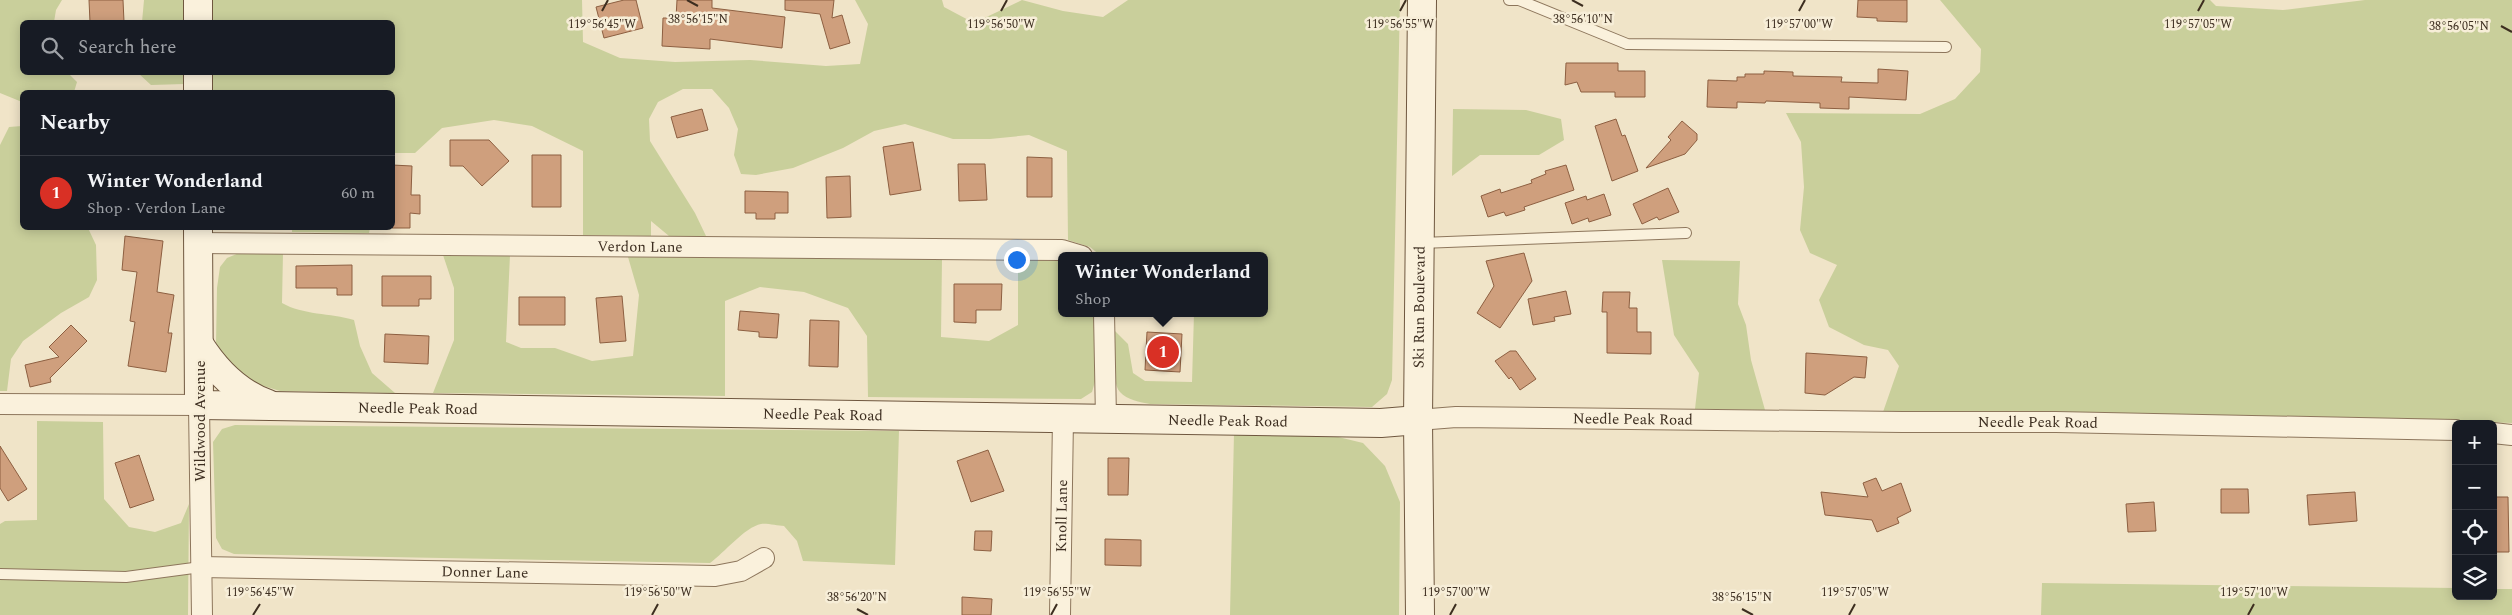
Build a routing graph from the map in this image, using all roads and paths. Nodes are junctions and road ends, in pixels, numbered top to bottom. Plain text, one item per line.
1 (198, 0) edge
2 (1422, 0) edge
3 (1509, 0) edge
4 (198, 20) edge
5 (1946, 47) dead end
6 (198, 75) edge
7 (198, 90) edge
8 (1686, 233) dead end
9 (198, 235) edge
10 (1420, 243) junction
11 (1069, 252) edge
12 (1104, 317) edge
13 (199, 344) junction
14 (0, 404) edge
15 (199, 404) junction
16 (275, 406) junction
17 (1063, 418) junction
18 (1106, 419) junction
19 (1418, 420) junction
20 (2452, 430) edge
21 (2497, 433) edge
22 (2512, 435) edge
23 (764, 558) dead end
24 (201, 567) junction
25 (0, 574) edge
26 (202, 615) edge
27 (1060, 615) edge
28 (1420, 615) edge

1 - 4 street
2 - 10 street, Ski Run Boulevard
3 - 5 lane
6 - 7 street
8 - 10 lane
9 - 11 street, Verdon Lane
9 - 13 street, Wildwood Avenue
10 - 19 street, Ski Run Boulevard
12 - 18 street
13 - 15 street, Wildwood Avenue
13 - 16 street
14 - 15 street, Needle Peak Road
15 - 16 street, Needle Peak Road
15 - 24 street, Wildwood Avenue
16 - 17 street, Needle Peak Road
17 - 18 street, Needle Peak Road
17 - 27 street, Knoll Lane
18 - 19 street, Needle Peak Road
19 - 20 street, Needle Peak Road
19 - 28 street, Ski Run Boulevard
21 - 22 street
23 - 24 street, Donner Lane
24 - 25 lane
24 - 26 street, Wildwood Avenue

